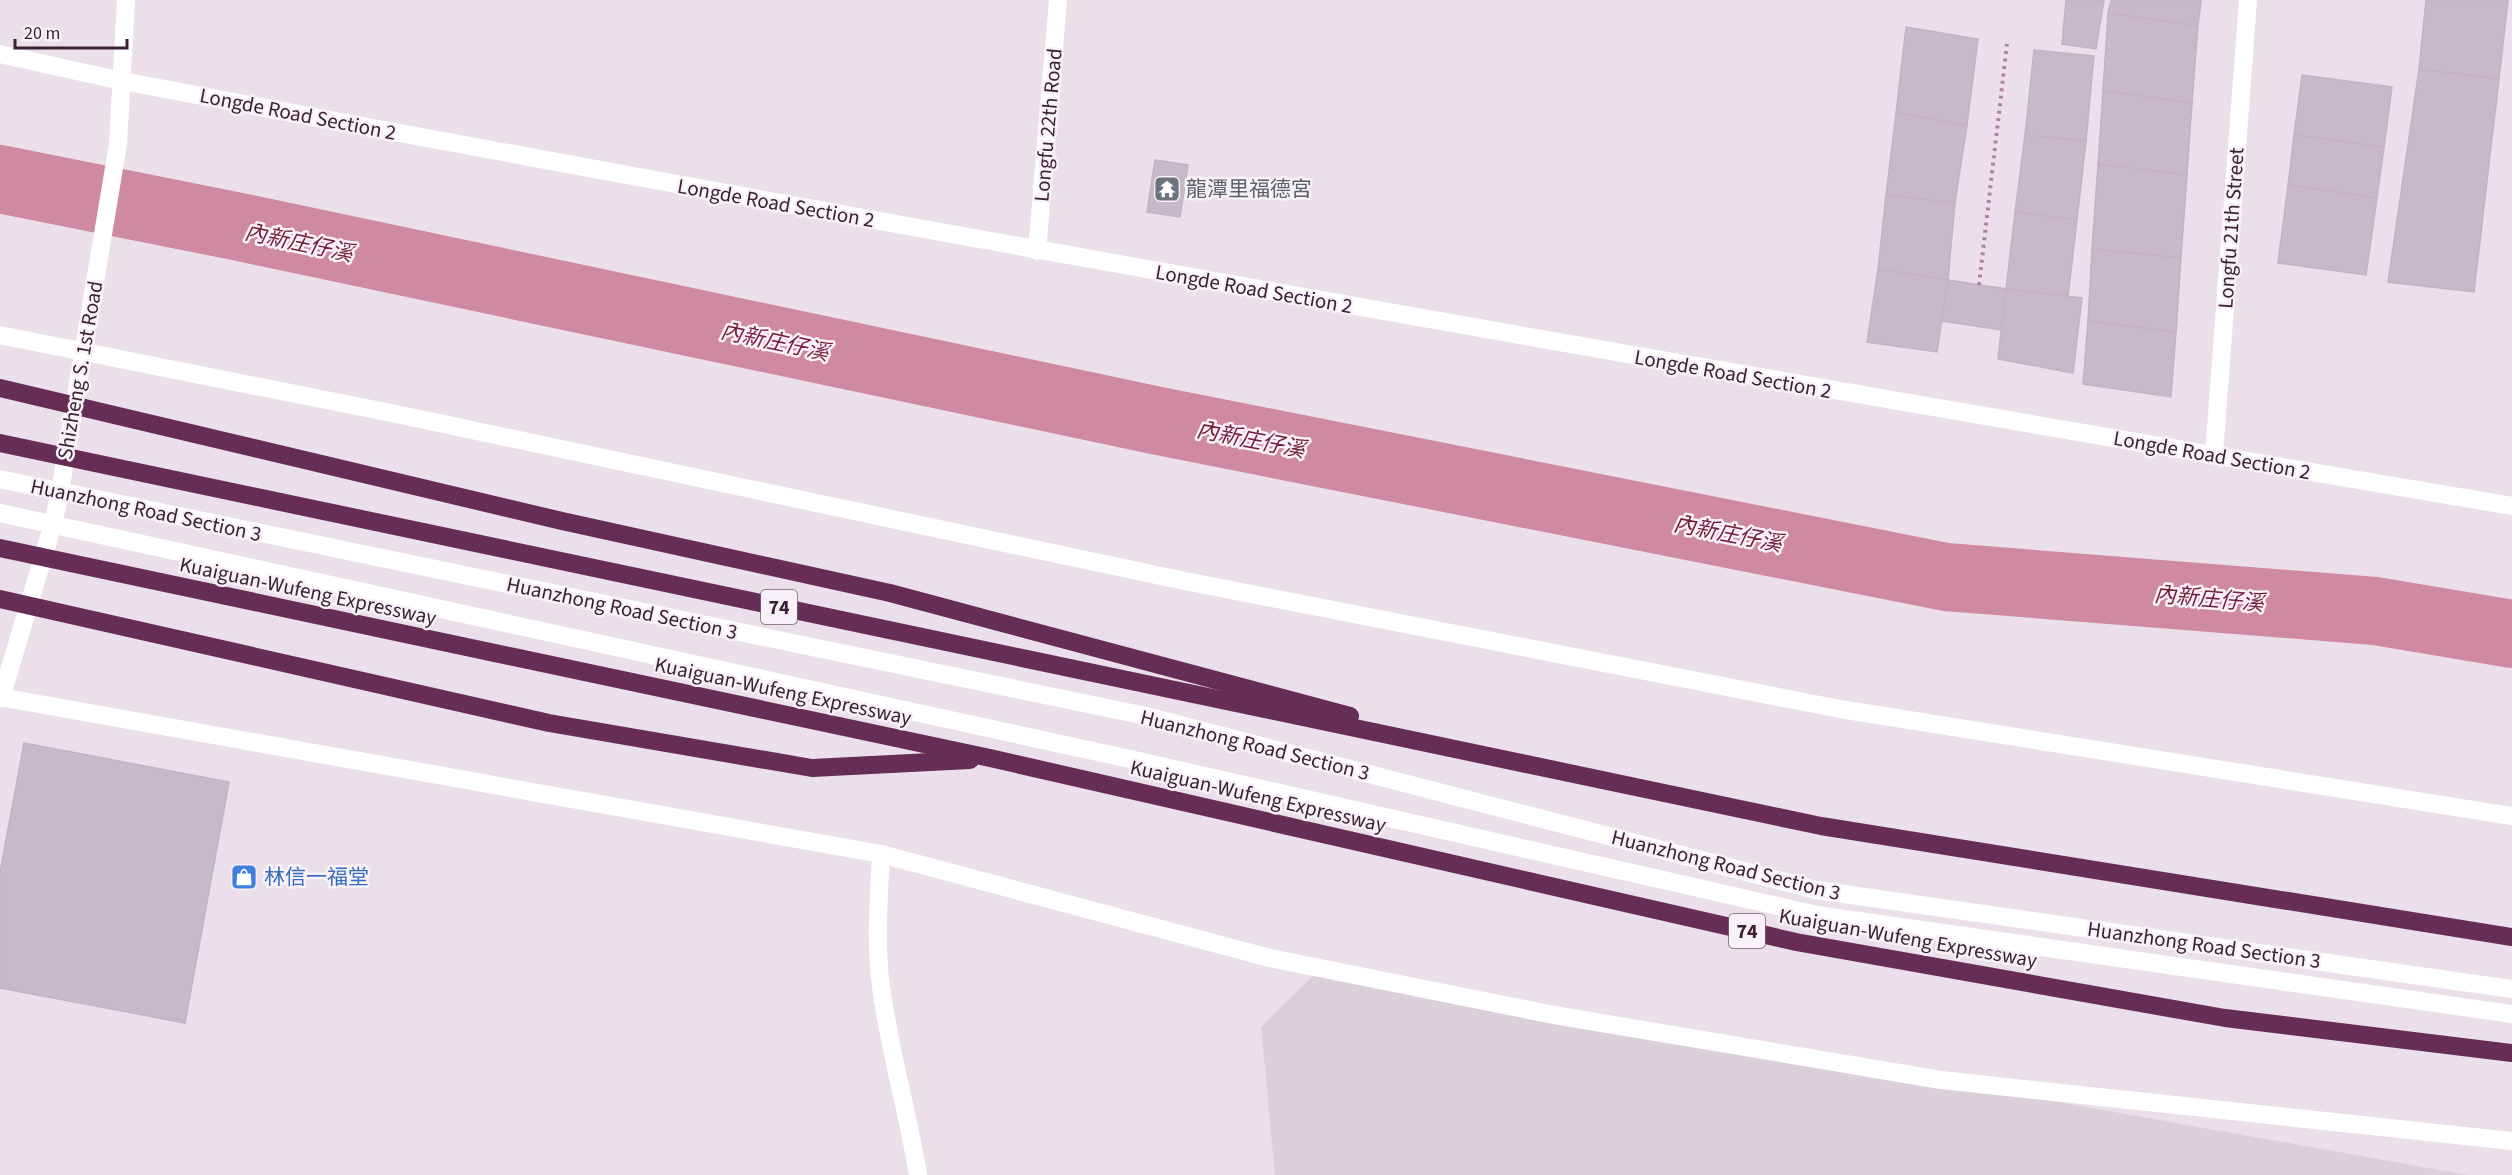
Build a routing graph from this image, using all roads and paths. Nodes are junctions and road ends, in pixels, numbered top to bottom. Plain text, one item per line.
1 (126, 0) edge
2 (1058, 0) edge
3 (2248, 0) edge
4 (2007, 44) dead end
5 (0, 54) edge
6 (122, 81) junction
7 (1037, 251) junction
8 (1979, 285) dead end
9 (0, 335) edge
10 (81, 351) junction
11 (0, 388) edge
12 (0, 443) edge
13 (2214, 455) junction
14 (0, 479) edge
15 (60, 492) junction
16 (2512, 506) edge
17 (0, 513) edge
18 (53, 524) junction
19 (0, 548) edge
20 (0, 600) edge
21 (0, 698) edge
22 (990, 758) junction
23 (1558, 771) junction
24 (2512, 816) edge
25 (881, 854) junction
26 (2512, 937) edge
27 (2512, 989) edge
28 (2512, 1014) edge
29 (2512, 1053) edge
30 (2512, 1141) edge
31 (918, 1175) edge

1 - 6 street, Shizheng S. 1st Road
2 - 7 street, Longfu 22th Road
3 - 13 street, Longfu 21th Street
4 - 8 path
5 - 6 street, Longde Road Section 2
6 - 7 street, Longde Road Section 2
6 - 10 street, Shizheng S. 1st Road
7 - 13 street, Longde Road Section 2
9 - 10 street
10 - 15 street, Shizheng S. 1st Road
10 - 24 street
11 - 23 highway
12 - 23 highway, 74
13 - 16 street, Longde Road Section 2
14 - 15 street, Huanzhong Road Section 3
15 - 18 street, Shizheng S. 1st Road
15 - 27 street, Huanzhong Road Section 3
17 - 18 street, Huanzhong Road Section 3
18 - 21 street, Shizheng S. 1st Road
18 - 28 street, Huanzhong Road Section 3
19 - 22 highway, Kuaiguan-Wufeng Expressway / 74
20 - 22 highway
21 - 25 street
22 - 29 highway, Kuaiguan-Wufeng Expressway / 74
23 - 26 highway, 74
25 - 30 street
25 - 31 street

